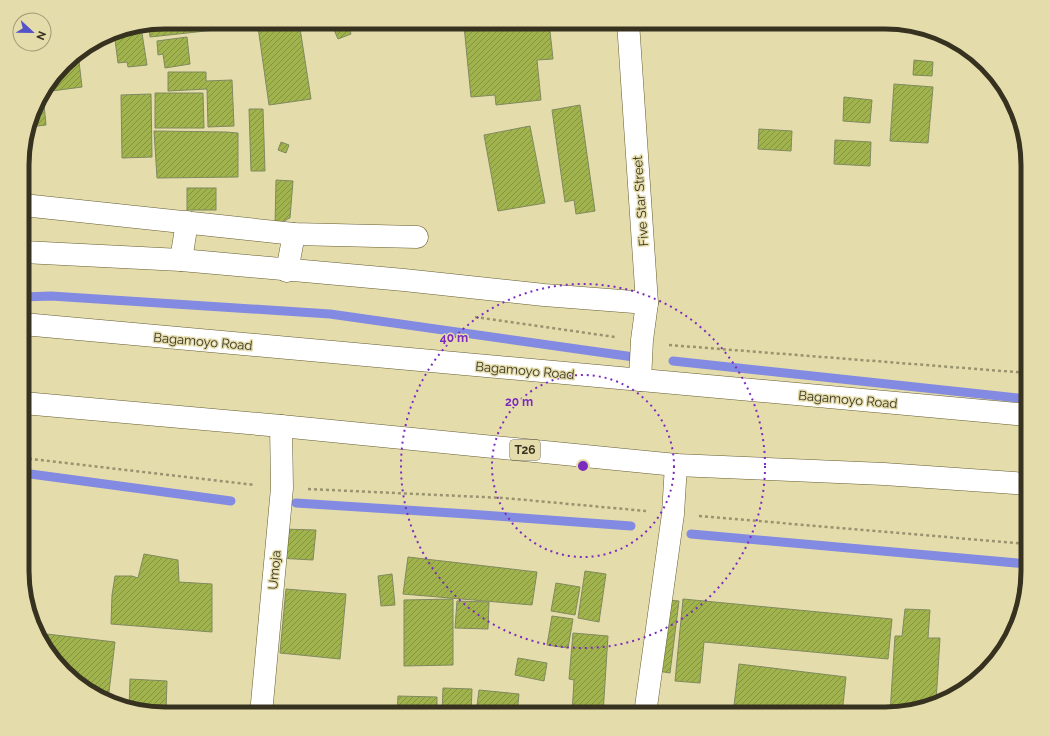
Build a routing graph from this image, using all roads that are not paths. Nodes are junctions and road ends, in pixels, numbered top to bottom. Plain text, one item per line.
1 (628, 29) edge
2 (29, 206) edge
3 (187, 222) junction
4 (294, 234) junction
5 (417, 237) dead end
6 (29, 252) edge
7 (181, 260) junction
8 (287, 270) junction
9 (646, 303) junction
10 (29, 325) edge
11 (640, 380) junction
12 (29, 404) edge
13 (1021, 414) edge
14 (281, 426) junction
15 (676, 465) junction
16 (1021, 484) edge
17 (262, 707) edge
18 (647, 707) edge

1 - 9 main road, Five Star Street
2 - 3 main road
3 - 4 main road
3 - 7 main road
4 - 5 main road
4 - 8 main road
6 - 7 main road
7 - 8 main road
8 - 9 main road
9 - 11 main road, Five Star Street
10 - 11 main road, Bagamoyo Road
11 - 13 main road, Bagamoyo Road
12 - 14 main road, T26
14 - 15 main road, T26
14 - 17 main road, Umoja
15 - 16 main road, T26
15 - 18 main road

